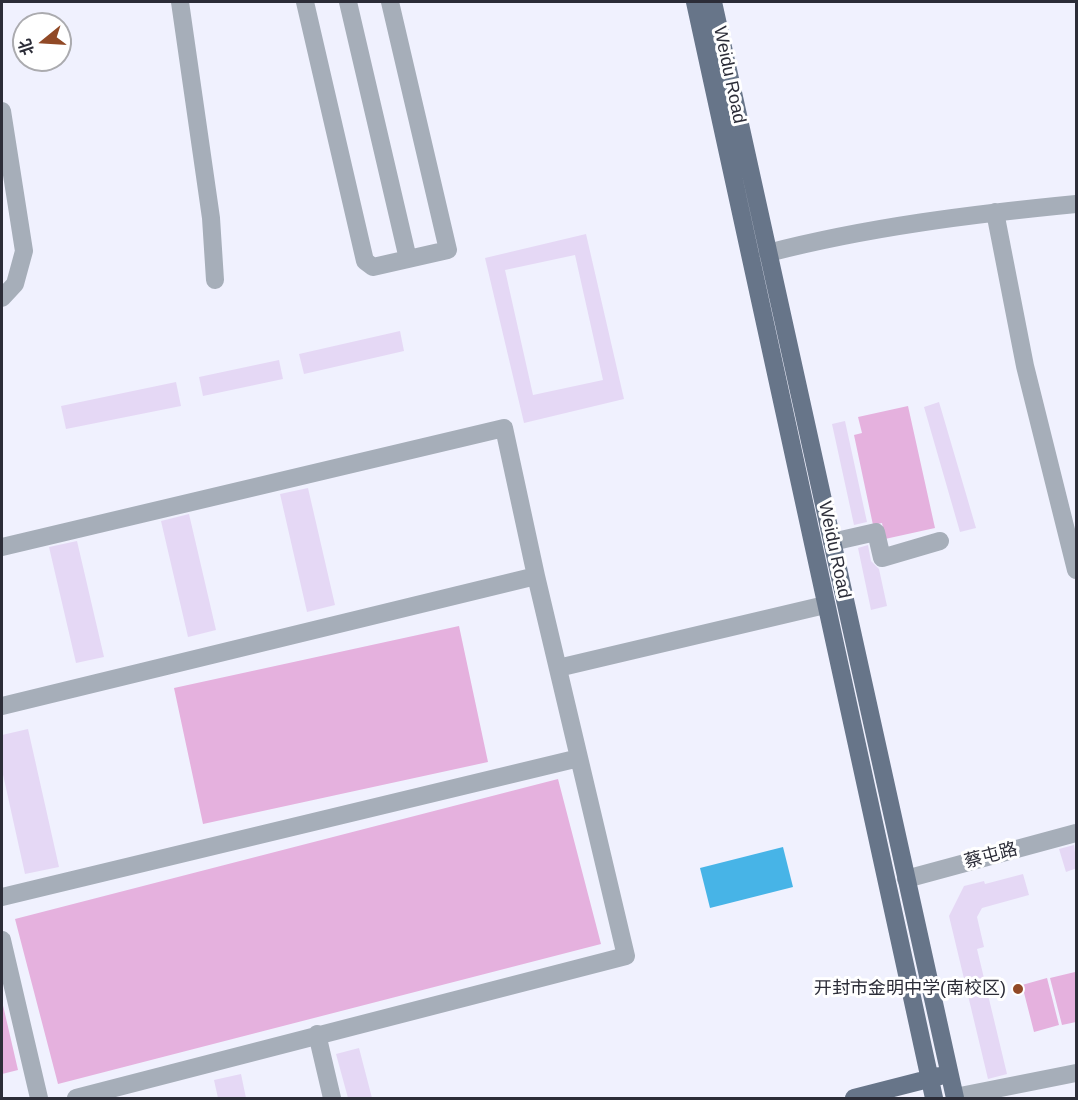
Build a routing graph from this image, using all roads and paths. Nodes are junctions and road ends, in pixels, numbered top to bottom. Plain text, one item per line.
1 (180, 2) edge
2 (305, 2) edge
3 (348, 2) edge
4 (390, 2) edge
5 (695, 2) edge
6 (713, 2) edge
7 (2, 111) edge
8 (1077, 204) edge
9 (995, 212) junction
10 (768, 253) junction
11 (408, 259) junction
12 (215, 280) dead end
13 (2, 298) edge
14 (940, 541) dead end
15 (832, 542) junction
16 (2, 547) edge
17 (1075, 561) edge
18 (536, 576) junction
19 (825, 605) junction
20 (558, 668) junction
21 (2, 706) edge
22 (579, 758) junction
23 (1077, 833) edge
24 (906, 879) junction
25 (2, 897) edge
26 (2, 940) edge
27 (317, 1034) junction
28 (1077, 1073) edge
29 (949, 1074) junction
30 (930, 1078) junction
31 (39, 1098) edge
32 (76, 1098) edge
33 (332, 1098) edge
34 (854, 1098) edge
35 (934, 1098) edge
36 (955, 1098) edge

1 - 12 street
2 - 11 street
3 - 11 street
4 - 11 street
5 - 19 main road, Weidu Road
6 - 10 main road, Weidu Road
7 - 13 street
8 - 9 street
9 - 10 street
9 - 17 street
10 - 15 main road, Weidu Road
14 - 15 street
15 - 24 main road, Weidu Road
16 - 18 street
18 - 20 street
18 - 21 street
19 - 20 street
19 - 30 main road, Weidu Road
20 - 22 street
22 - 25 street
22 - 27 street
23 - 24 street, 蔡屯路
24 - 29 main road, Weidu Road
26 - 31 street
27 - 32 street
27 - 33 street
28 - 36 street
29 - 30 main road
29 - 36 main road, Weidu Road
30 - 34 main road
30 - 35 main road, Weidu Road

